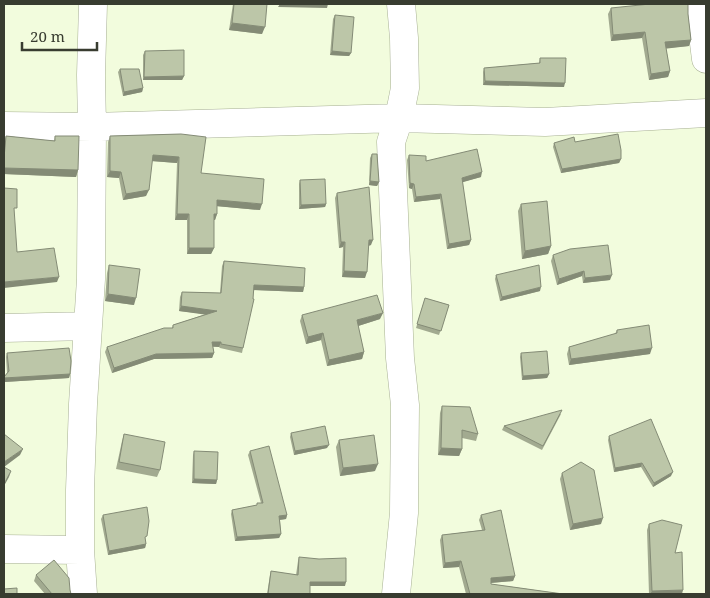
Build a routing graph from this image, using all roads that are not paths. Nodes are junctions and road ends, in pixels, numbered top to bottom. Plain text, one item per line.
1 (93, 4) edge
2 (401, 4) edge
3 (700, 4) edge
4 (706, 59) edge
5 (706, 112) edge
6 (399, 118) junction
7 (4, 126) edge
8 (92, 127) junction
9 (88, 326) junction
10 (4, 328) edge
11 (4, 549) edge
12 (80, 550) junction
13 (83, 594) edge
14 (396, 594) edge

1 - 8 street
2 - 6 street
3 - 4 street
5 - 6 street
6 - 8 street
6 - 14 street
7 - 8 street
8 - 9 street
9 - 10 street
9 - 12 street
11 - 12 street
12 - 13 street

